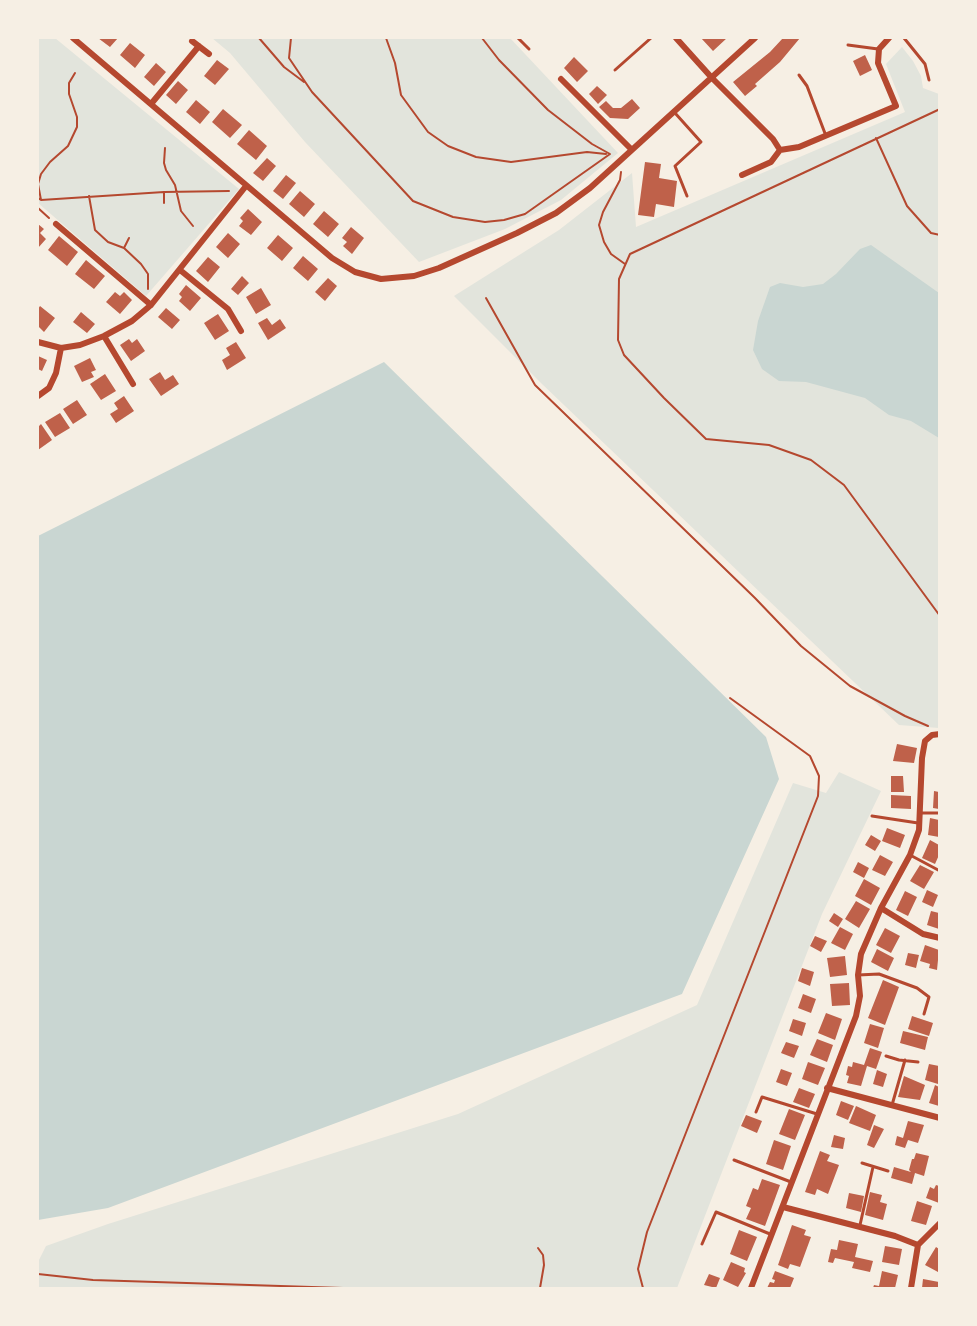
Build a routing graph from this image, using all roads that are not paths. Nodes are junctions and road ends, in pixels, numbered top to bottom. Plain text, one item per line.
1 (73, 38) edge
2 (518, 38) edge
3 (651, 38) edge
4 (676, 38) edge
5 (755, 38) edge
6 (889, 38) edge
7 (904, 38) edge
8 (192, 41) dead end
9 (848, 45) dead end
10 (198, 46) junction
11 (529, 49) dead end
12 (879, 50) junction
13 (209, 54) dead end
14 (615, 70) dead end
15 (799, 75) dead end
16 (712, 78) junction
17 (561, 79) dead end
18 (929, 80) dead end
19 (151, 104) junction
20 (674, 111) junction
21 (826, 135) junction
22 (631, 149) junction
23 (780, 150) junction
24 (742, 175) dead end
25 (246, 186) junction
26 (687, 196) dead end
27 (56, 224) road end
28 (180, 270) junction
29 (151, 305) junction
30 (242, 331) dead end
31 (104, 336) junction
32 (38, 342) edge
33 (61, 348) junction
34 (133, 384) dead end
35 (38, 396) edge
36 (939, 734) edge
37 (920, 813) junction
38 (939, 813) edge
39 (872, 816) dead end
40 (920, 823) junction
41 (910, 855) junction
42 (939, 870) edge
43 (881, 908) junction
44 (939, 938) edge
45 (858, 975) junction
46 (924, 1014) dead end
47 (886, 1056) dead end
48 (905, 1060) junction
49 (918, 1062) dead end
50 (827, 1088) junction
51 (892, 1105) junction
52 (756, 1112) dead end
53 (817, 1114) junction
54 (939, 1118) edge
55 (734, 1160) dead end
56 (862, 1163) dead end
57 (873, 1167) junction
58 (888, 1172) dead end
59 (792, 1182) junction
60 (783, 1208) junction
61 (939, 1223) edge
62 (859, 1227) junction
63 (772, 1234) junction
64 (702, 1244) dead end
65 (918, 1245) junction
66 (751, 1288) edge
67 (911, 1288) edge

1 - 19 street
2 - 11 lane
3 - 14 lane
4 - 16 street
5 - 16 street
6 - 12 street
7 - 18 lane
8 - 10 street
9 - 12 lane
10 - 13 street
10 - 19 street
12 - 21 street
15 - 21 lane
16 - 20 street
16 - 23 street
17 - 22 street
19 - 25 street
20 - 22 street
20 - 26 lane
21 - 23 street
22 - 25 street
23 - 24 street
25 - 28 street
27 - 29 street
28 - 29 street
28 - 30 street
29 - 31 street
31 - 33 street
31 - 34 street
32 - 33 street
33 - 35 street
36 - 37 street
37 - 38 lane
37 - 40 street
39 - 40 lane
40 - 41 street
41 - 42 lane
41 - 43 street
43 - 44 street
43 - 45 street
45 - 46 lane
45 - 50 street
47 - 48 lane
48 - 49 lane
48 - 51 lane
50 - 51 street
50 - 53 street
51 - 54 street
52 - 53 lane
53 - 59 street
55 - 59 lane
56 - 57 lane
57 - 58 lane
57 - 62 lane
59 - 60 street
60 - 62 street
60 - 63 street
61 - 65 street
62 - 65 street
63 - 64 lane
63 - 66 street
65 - 67 street

